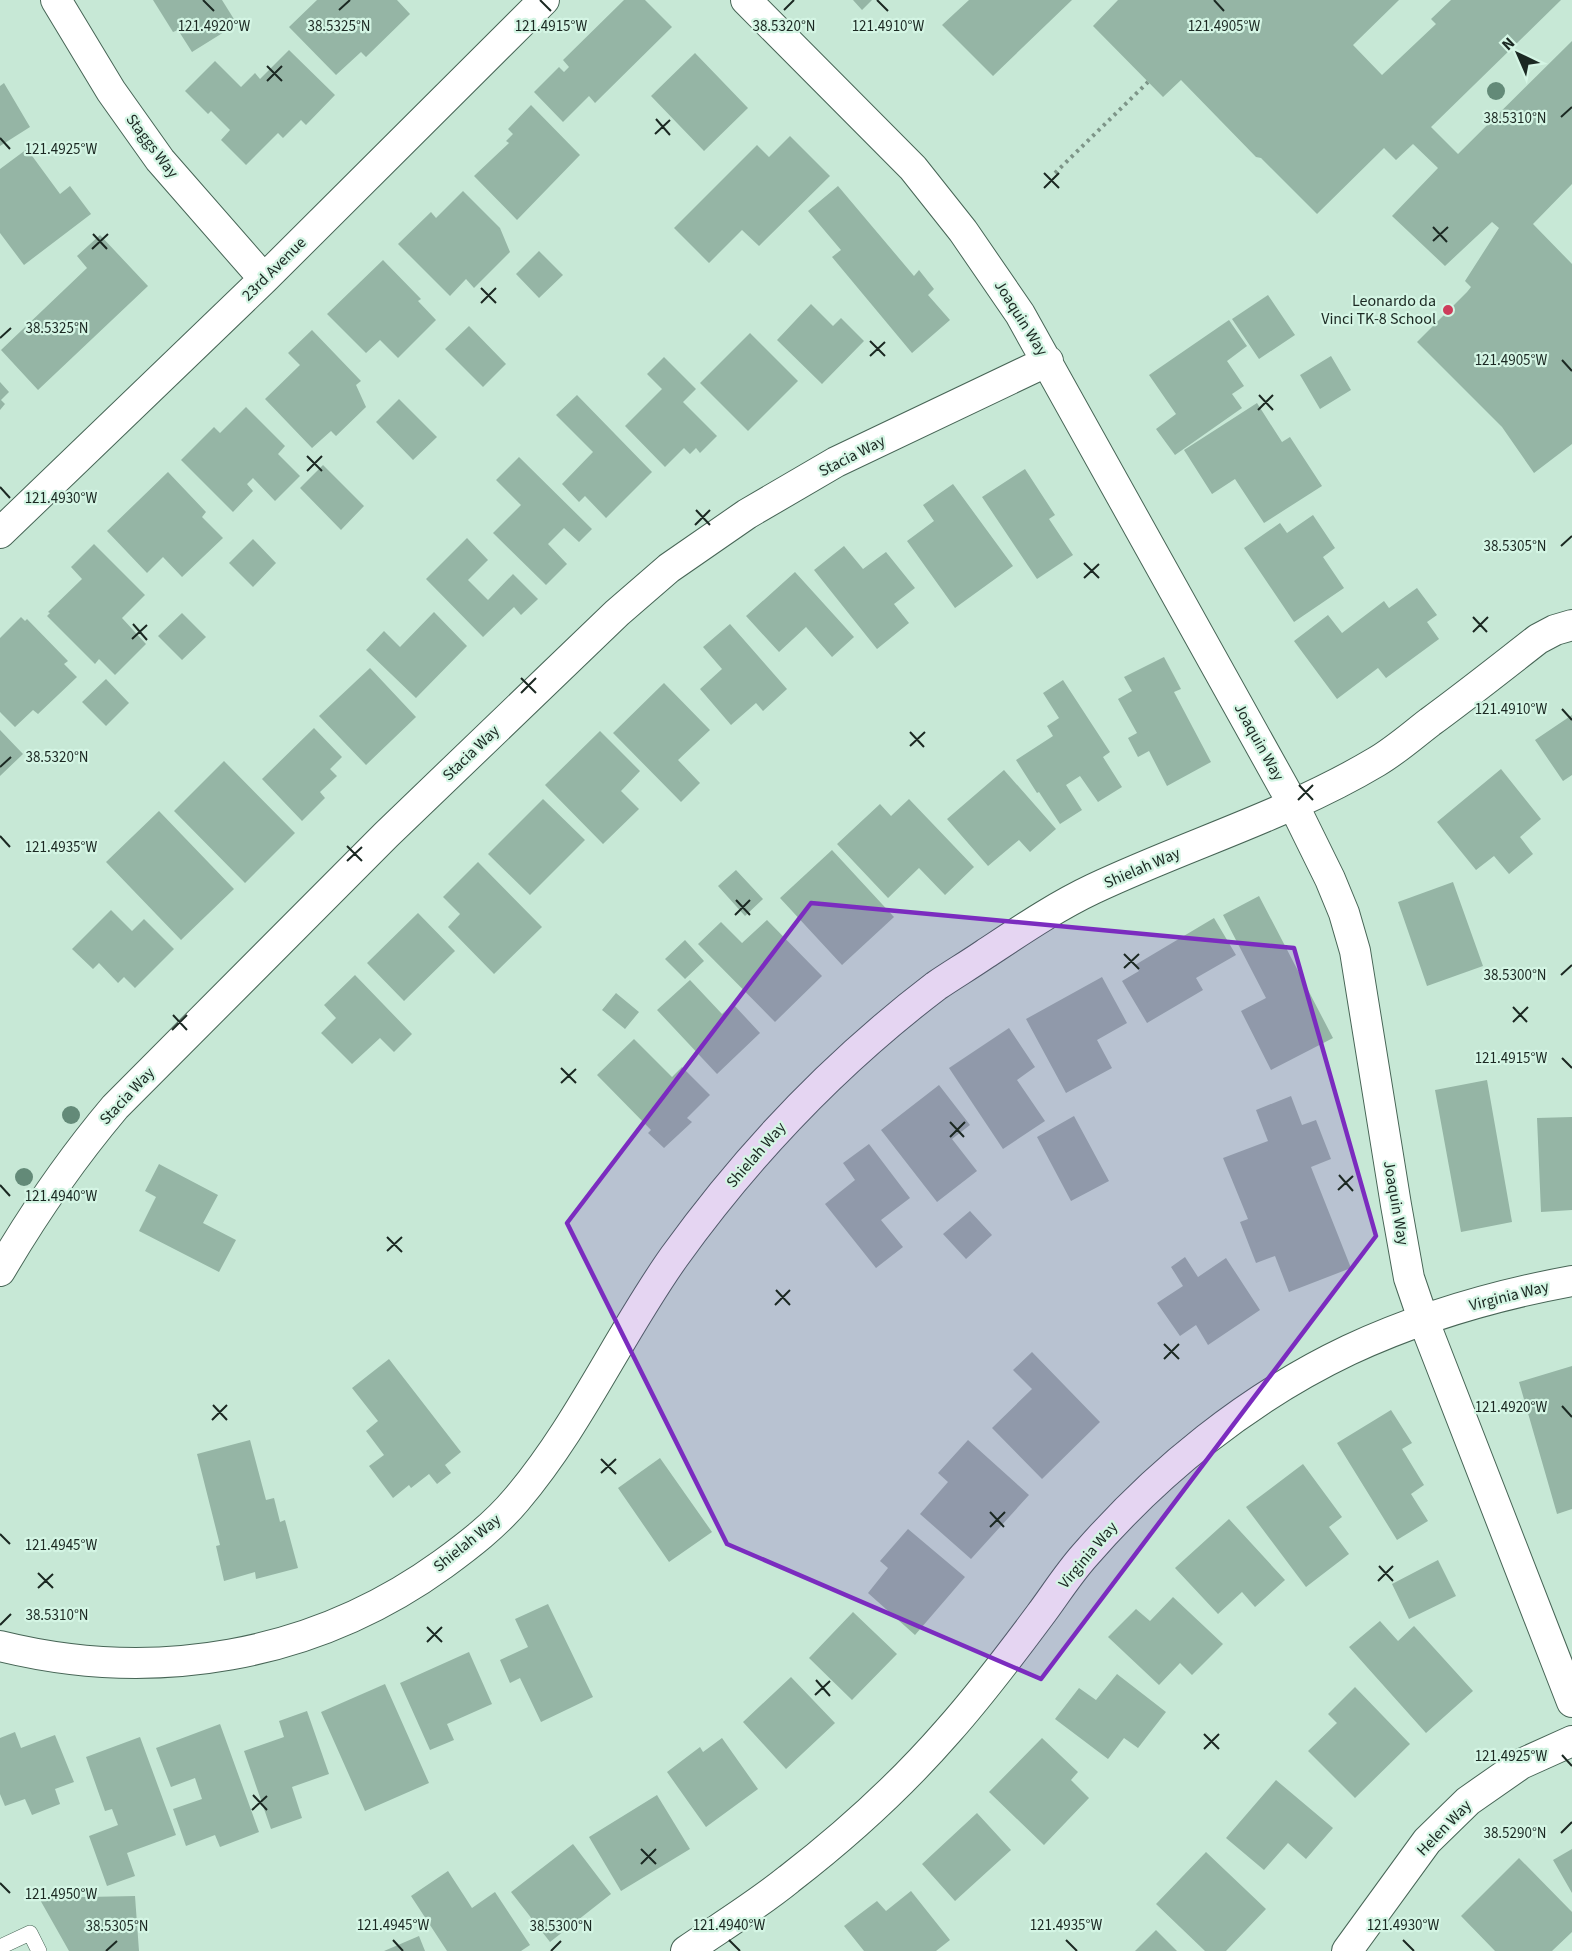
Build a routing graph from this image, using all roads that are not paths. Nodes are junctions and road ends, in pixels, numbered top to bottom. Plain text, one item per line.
1 (56, 0) edge
2 (544, 0) edge
3 (746, 0) edge
4 (264, 279) junction
5 (1048, 361) junction
6 (0, 533) edge
7 (1572, 625) edge
8 (1293, 804) junction
9 (0, 1272) edge
10 (1572, 1281) edge
11 (1423, 1319) junction
12 (0, 1646) edge
13 (1572, 1702) edge
14 (1572, 1741) edge
15 (0, 1947) edge
16 (39, 1951) edge
17 (686, 1951) edge
18 (1347, 1951) edge

1 - 4 street, Staggs Way
2 - 4 street, 23rd Avenue
3 - 5 street, Joaquin Way
4 - 6 street, 23rd Avenue
5 - 8 street, Joaquin Way
5 - 9 street, Stacia Way
7 - 8 street, Shielah Way
8 - 11 street, Joaquin Way
8 - 12 street, Shielah Way
10 - 11 street, Virginia Way
11 - 13 street, Joaquin Way
11 - 17 street, Virginia Way
14 - 18 street, Helen Way
15 - 16 lane

